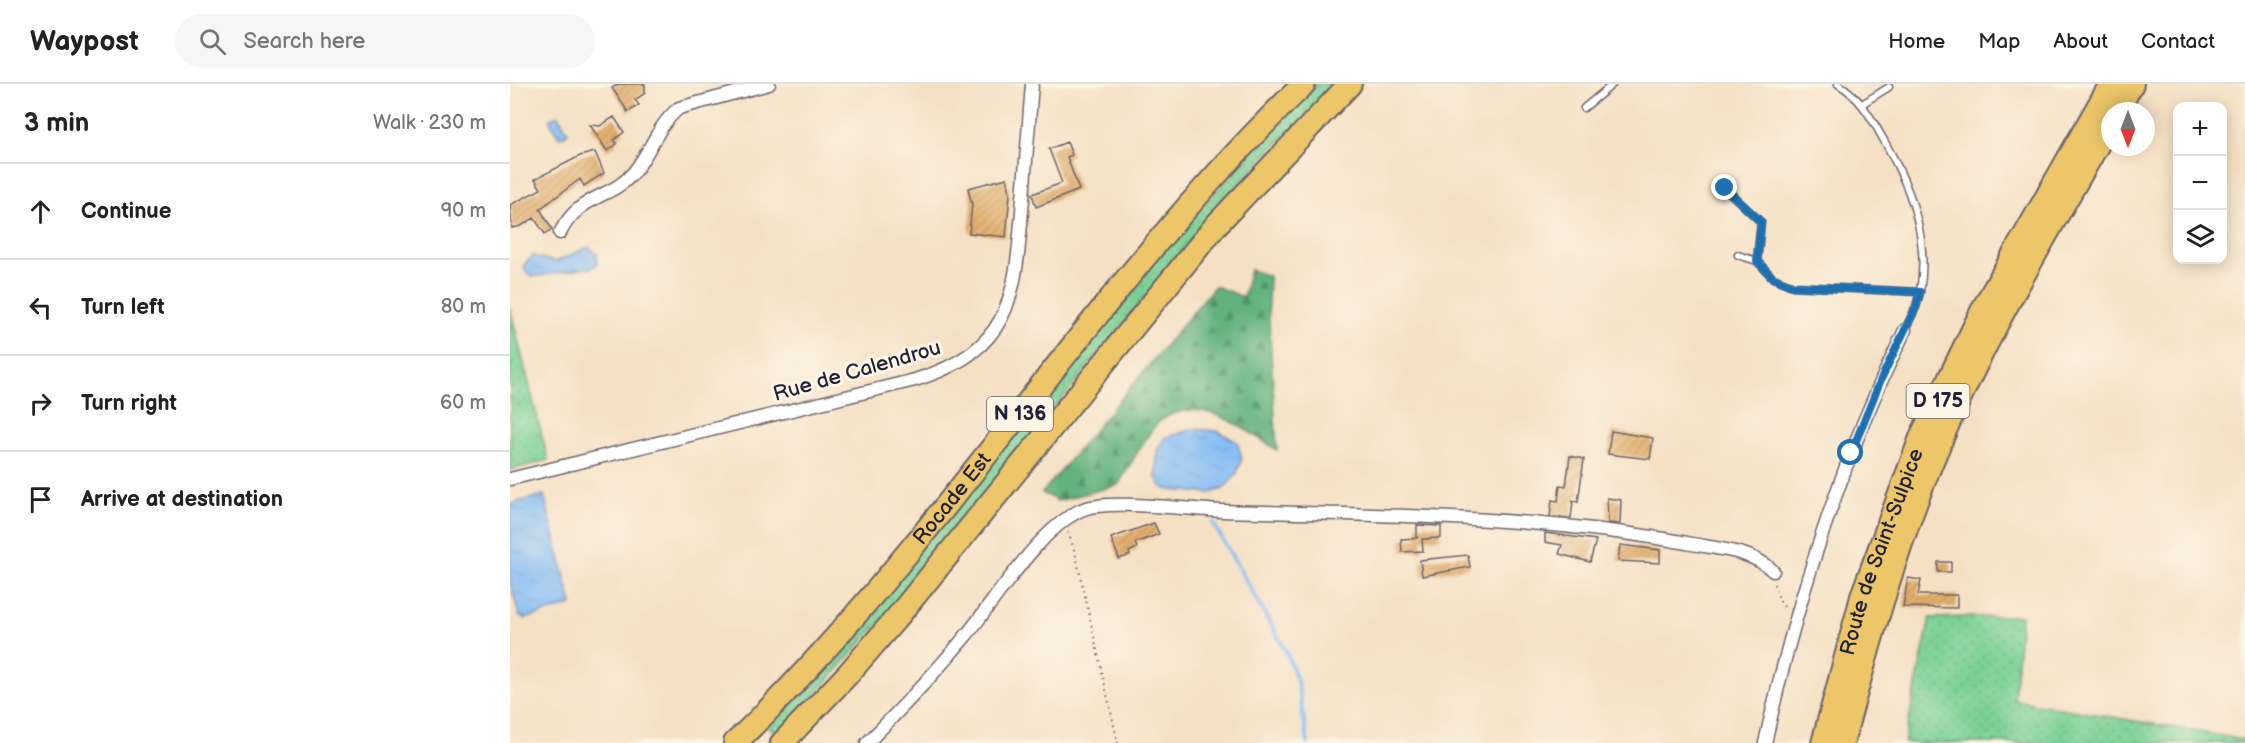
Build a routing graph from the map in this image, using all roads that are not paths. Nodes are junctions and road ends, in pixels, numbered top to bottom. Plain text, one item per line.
1 (769, 84) edge
2 (1032, 84) edge
3 (1304, 84) edge
4 (1350, 84) edge
5 (1613, 84) edge
6 (1838, 84) edge
7 (2111, 84) edge
8 (2132, 84) edge
9 (1847, 86) edge
10 (1890, 87) dead end
11 (2121, 102) edge
12 (1862, 104) junction
13 (1584, 108) dead end
14 (2101, 139) edge
15 (1717, 181) dead end
16 (560, 233) dead end
17 (1738, 255) dead end
18 (1757, 261) junction
19 (1920, 292) junction
20 (1905, 330) joint
21 (510, 479) edge
22 (1773, 571) road end
23 (735, 743) edge
24 (782, 743) edge
25 (867, 743) edge
26 (1765, 743) edge
27 (1823, 743) edge
28 (1842, 743) edge

1 - 16 street
2 - 21 street, Rue de Calendrou
3 - 23 highway, Rocade Est / N 136
4 - 24 highway, Rocade Est / N 136
5 - 13 lane
6 - 9 lane
7 - 27 highway, Route de Saint-Sulpice / D 175
8 - 11 highway
9 - 12 lane
10 - 12 lane
12 - 19 lane
14 - 28 highway, Route de Saint-Sulpice / D 175
15 - 18 lane
17 - 18 lane
18 - 19 lane
19 - 20 lane
20 - 26 street
22 - 25 street

